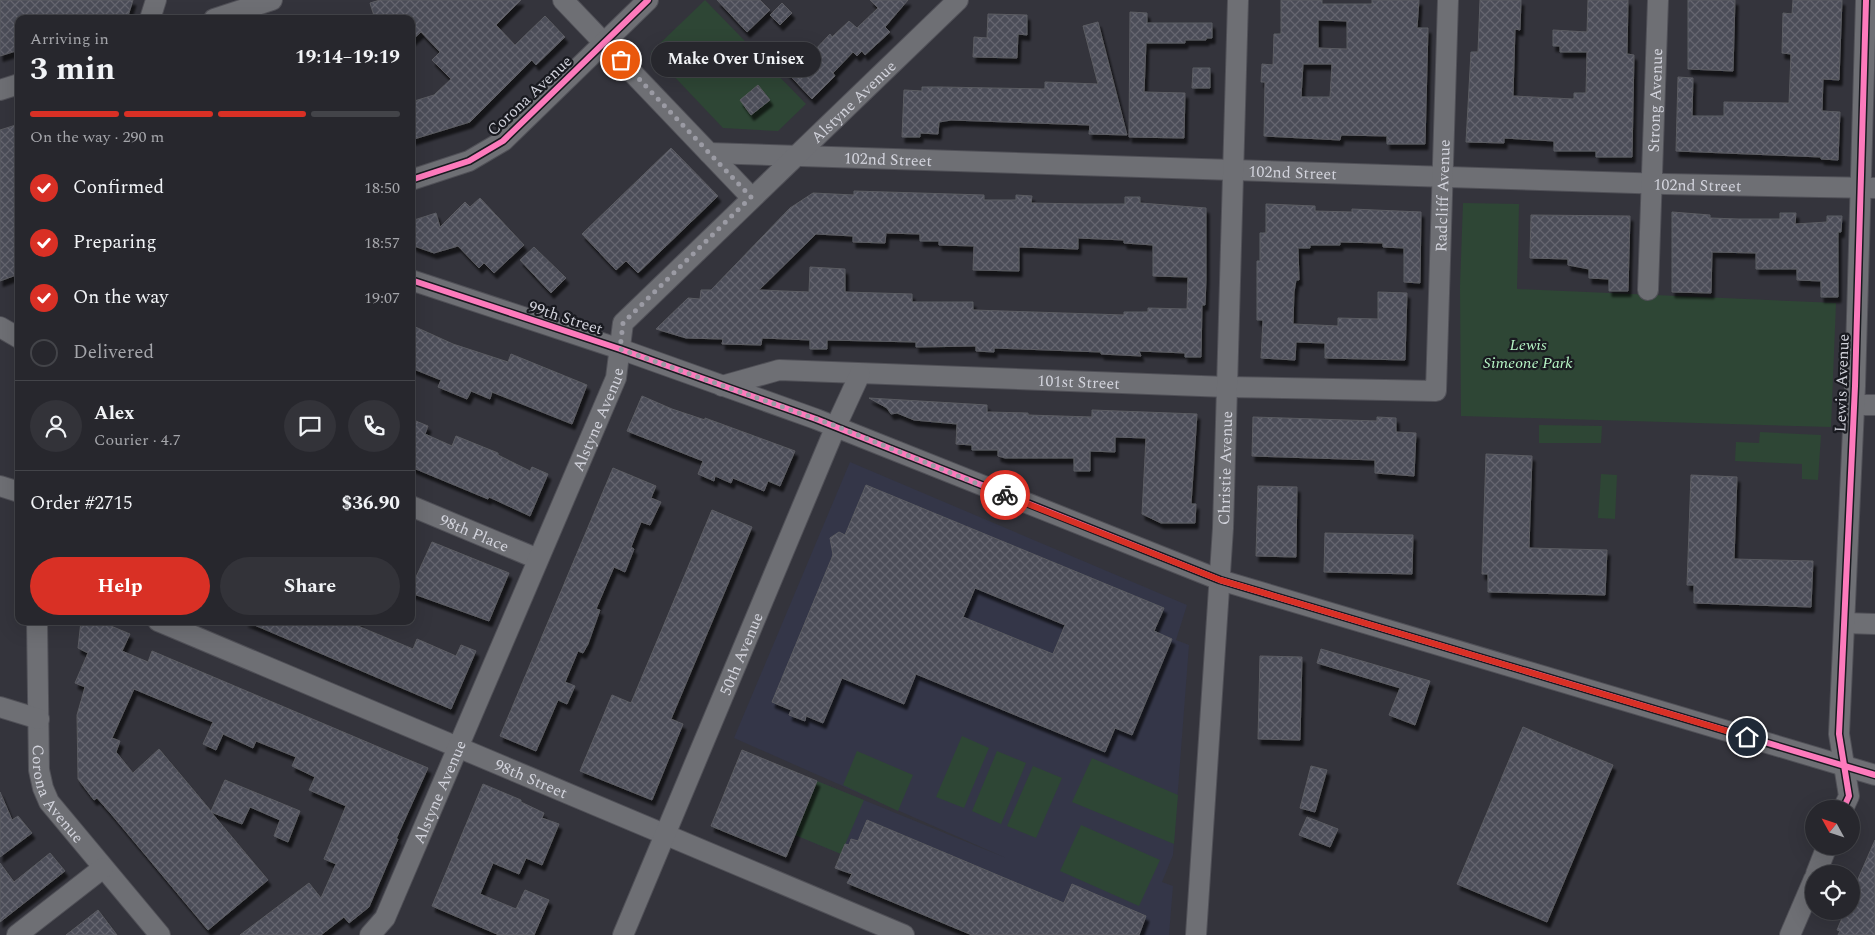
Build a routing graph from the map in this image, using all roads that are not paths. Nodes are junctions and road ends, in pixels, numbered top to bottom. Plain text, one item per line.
1 (156, 0) edge
2 (272, 0) edge
3 (563, 0) edge
4 (648, 0) edge
5 (958, 0) edge
6 (1238, 0) edge
7 (1448, 0) edge
8 (1658, 0) edge
9 (1866, 0) edge
10 (151, 15) edge
11 (226, 15) edge
12 (604, 43) junction
13 (15, 85) edge
14 (0, 90) edge
15 (709, 153) junction
16 (794, 157) junction
17 (1233, 170) junction
18 (1442, 177) junction
19 (415, 179) edge
20 (1650, 184) junction
21 (1868, 188) edge
22 (751, 197) junction
23 (415, 281) edge
24 (1648, 290) dead end
25 (0, 327) edge
26 (15, 336) edge
27 (620, 349) junction
28 (860, 374) junction
29 (722, 386) junction
30 (1227, 387) junction
31 (1436, 391) joint
32 (1854, 405) junction
33 (1875, 405) edge
34 (836, 426) junction
35 (0, 486) edge
36 (15, 491) edge
37 (415, 508) edge
38 (538, 559) junction
39 (1220, 580) junction
40 (1845, 623) junction
41 (1875, 624) edge
42 (37, 625) edge
43 (168, 625) edge
44 (0, 707) edge
45 (40, 719) junction
46 (458, 747) junction
47 (1844, 766) junction
48 (1875, 775) edge
49 (1847, 800) edge
50 (665, 834) junction
51 (103, 868) junction
52 (1805, 900) edge
53 (17, 935) edge
54 (160, 935) edge
55 (370, 935) edge
56 (623, 935) edge
57 (904, 935) edge
58 (1196, 935) edge
59 (1790, 935) edge

1 - 10 street
2 - 11 street
3 - 12 street
4 - 12 street, Corona Avenue
5 - 16 street, Alstyne Avenue
6 - 17 street, Christie Avenue
7 - 18 street, Radcliff Avenue
8 - 20 street, Strong Avenue
9 - 21 street, Lewis Avenue
12 - 15 street
12 - 19 street, Corona Avenue
13 - 14 street
15 - 16 street, 102nd Street
15 - 22 street
16 - 17 street, 102nd Street
16 - 22 street, Alstyne Avenue
17 - 18 street, 102nd Street
17 - 30 street, Christie Avenue
18 - 20 street, 102nd Street
18 - 31 street, Radcliff Avenue
20 - 21 street, 102nd Street
20 - 24 street, Strong Avenue
21 - 32 street, Lewis Avenue
22 - 27 street, Alstyne Avenue
23 - 27 street, 99th Street
25 - 26 street
27 - 29 street, 99th Street
27 - 38 street, Alstyne Avenue
28 - 29 street, 101st Street
28 - 30 street, 101st Street
28 - 34 street, 50th Avenue
29 - 34 street, 99th Street
30 - 31 street, 101st Street
30 - 39 street, Christie Avenue
32 - 33 street
32 - 40 street, Lewis Avenue
34 - 39 street, 99th Street
34 - 50 street, 50th Avenue
35 - 36 street
37 - 38 street, 98th Place
38 - 46 street, Alstyne Avenue
39 - 47 street, 99th Street
39 - 58 street, Christie Avenue
40 - 41 street
40 - 47 street, Lewis Avenue
42 - 45 street, Corona Avenue
43 - 46 street, 98th Street
44 - 45 street
45 - 51 street, Corona Avenue
46 - 50 street, 98th Street
46 - 55 street, Alstyne Avenue
47 - 48 street, 99th Street
47 - 49 street, Lewis Avenue
50 - 56 street, 50th Avenue
50 - 57 street, 98th Street
51 - 53 street
51 - 54 street, Corona Avenue
52 - 59 street

